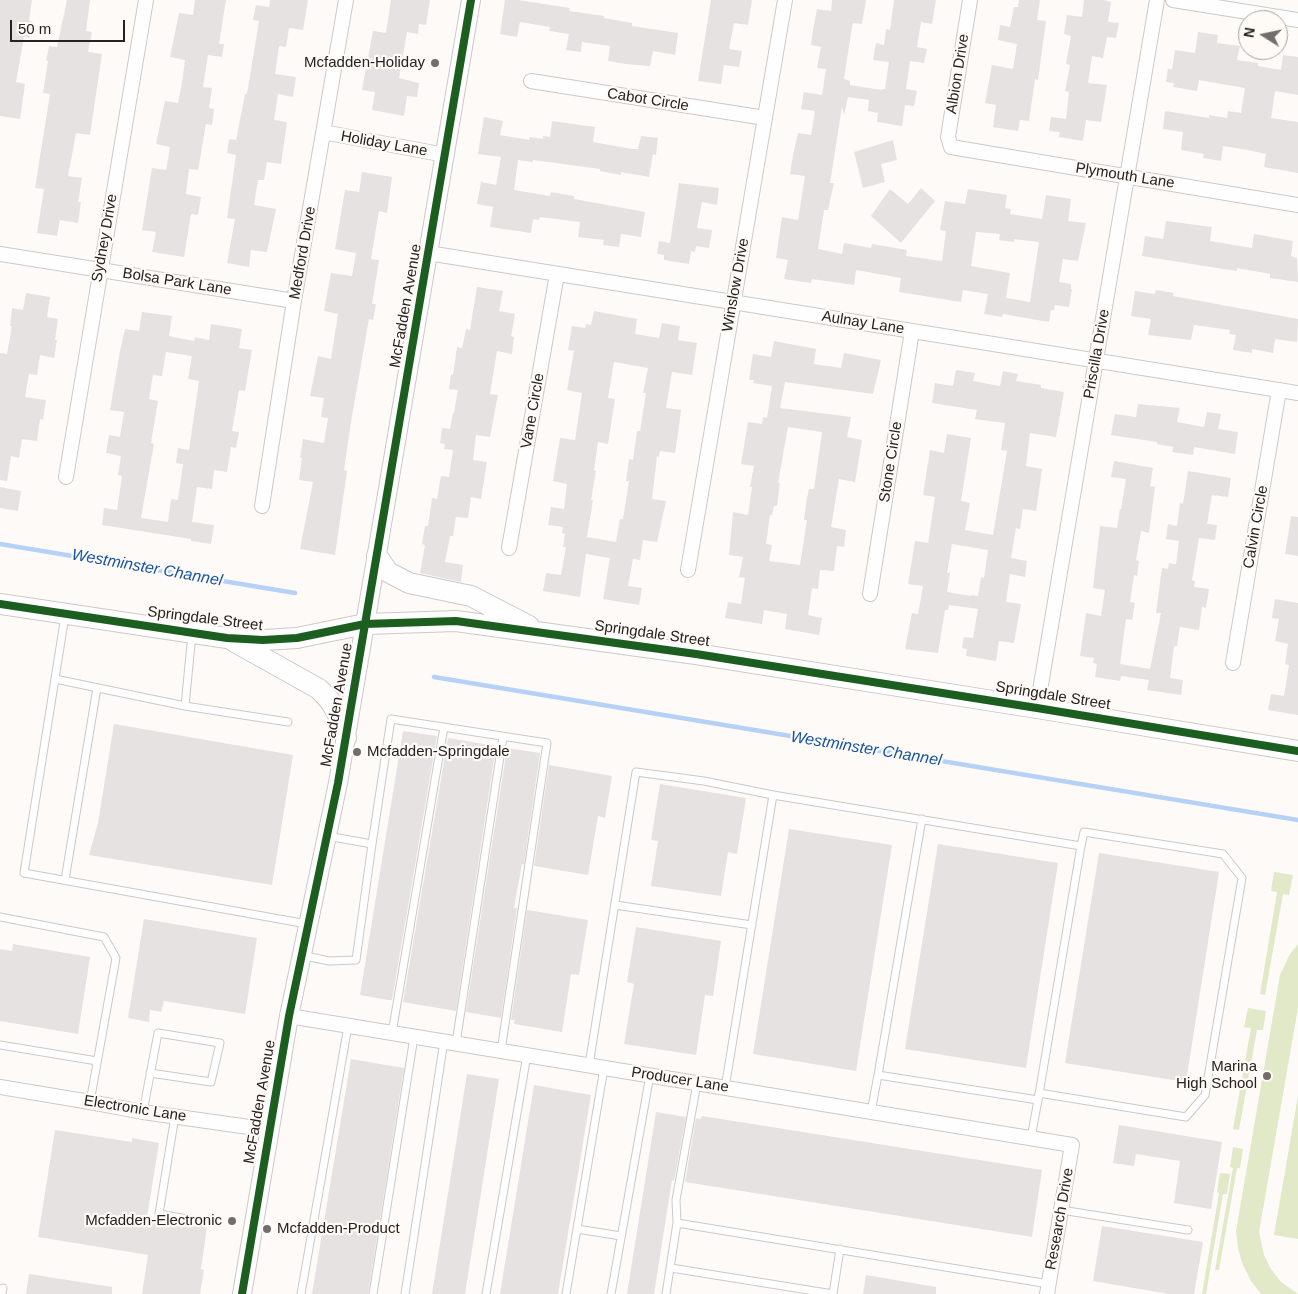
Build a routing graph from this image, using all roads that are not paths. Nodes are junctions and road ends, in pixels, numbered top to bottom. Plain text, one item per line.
1 (146, 0) edge
2 (346, 0) edge
3 (471, 0) edge
4 (785, 0) edge
5 (970, 0) edge
6 (1157, 0) edge
7 (1173, 0) edge
8 (1298, 20) edge
9 (531, 81) dead end
10 (765, 118) junction
11 (323, 132) junction
12 (951, 147) joint
13 (445, 155) junction
14 (1128, 176) junction
15 (1298, 205) edge
16 (428, 253) junction
17 (0, 254) edge
18 (100, 270) junction
19 (556, 274) junction
20 (294, 301) junction
21 (733, 302) junction
22 (912, 331) junction
23 (1096, 361) junction
24 (1279, 390) junction
25 (1298, 394) edge
26 (66, 477) dead end
27 (262, 506) dead end
28 (509, 548) dead end
29 (377, 556) junction
30 (688, 570) dead end
31 (870, 594) dead end
32 (0, 604) edge
33 (66, 614) junction
34 (365, 624) junction
35 (542, 632) junction
36 (192, 633) junction
37 (227, 638) junction
38 (1233, 663) dead end
39 (55, 679) junction
40 (97, 688) junction
41 (185, 706) junction
42 (1037, 708) junction
43 (288, 722) dead end
44 (444, 728) junction
45 (503, 737) junction
46 (346, 738) junction
47 (1298, 751) edge
48 (773, 795) junction
49 (922, 819) junction
50 (326, 836) junction
51 (372, 844) junction
52 (1081, 846) junction
53 (64, 880) junction
54 (615, 905) junction
55 (0, 917) edge
56 (308, 924) junction
57 (752, 925) junction
58 (301, 955) junction
59 (289, 1016) junction
60 (348, 1026) junction
61 (392, 1033) junction
62 (414, 1036) junction
63 (450, 1042) junction
64 (0, 1045) edge
65 (501, 1051) junction
66 (527, 1055) junction
67 (98, 1061) junction
68 (589, 1066) junction
69 (604, 1068) junction
70 (150, 1073) junction
71 (650, 1075) junction
72 (878, 1075) junction
73 (697, 1083) junction
74 (0, 1087) edge
75 (726, 1088) junction
76 (1038, 1096) junction
77 (90, 1102) junction
78 (143, 1112) junction
79 (872, 1112) junction
80 (175, 1116) junction
81 (270, 1130) junction
82 (1031, 1138) junction
83 (1072, 1145) joint
84 (1061, 1210) junction
85 (204, 1222) dead end
86 (677, 1223) junction
87 (577, 1228) junction
88 (1188, 1230) dead end
89 (621, 1236) junction
90 (840, 1249) junction
91 (670, 1268) junction
92 (1048, 1289) edge
93 (242, 1294) edge
94 (301, 1294) edge
95 (373, 1294) edge
96 (405, 1294) edge
97 (486, 1294) edge
98 (566, 1294) edge
99 (611, 1294) edge
100 (666, 1294) edge

1 - 18 street, Sydney Drive
2 - 11 street, Medford Drive
3 - 13 street, McFadden Avenue
4 - 10 street, Winslow Drive
5 - 12 street, Albion Drive
6 - 14 street, Priscilla Drive
7 - 8 street
9 - 10 street, Cabot Circle
10 - 21 street, Winslow Drive
11 - 13 street, Holiday Lane
11 - 20 street, Medford Drive
12 - 14 street, Plymouth Lane
13 - 16 street, McFadden Avenue
14 - 15 street, Plymouth Lane
14 - 23 street, Priscilla Drive
16 - 19 street, Aulnay Lane
16 - 29 street, McFadden Avenue
17 - 18 street, Bolsa Park Lane
18 - 20 street, Bolsa Park Lane
18 - 26 street, Sydney Drive
19 - 21 street, Aulnay Lane
19 - 28 street, Vane Circle
20 - 27 street, Medford Drive
21 - 22 street, Aulnay Lane
21 - 30 street, Winslow Drive
22 - 23 street, Aulnay Lane
22 - 31 street, Stone Circle
23 - 24 street, Aulnay Lane
23 - 42 street, Priscilla Drive
24 - 25 street, Aulnay Lane
24 - 38 street, Calvin Circle
29 - 34 street, McFadden Avenue
29 - 35 main road
32 - 33 main road, Springdale Street
33 - 36 main road, Springdale Street
33 - 39 lane
34 - 35 main road, Springdale Street
34 - 37 main road, Springdale Street
34 - 46 street, McFadden Avenue
35 - 42 main road, Springdale Street
36 - 37 main road, Springdale Street
36 - 41 lane
37 - 46 main road
39 - 40 lane
39 - 53 lane
40 - 41 lane
40 - 53 lane
41 - 43 lane
42 - 47 main road, Springdale Street
44 - 45 lane
44 - 51 lane
44 - 61 lane
45 - 63 lane
45 - 65 lane
46 - 50 street, McFadden Avenue
48 - 49 lane
48 - 54 lane
48 - 57 lane
49 - 52 lane
49 - 72 lane
50 - 51 lane
50 - 56 street, McFadden Avenue
51 - 58 lane
52 - 76 lane
52 - 76 lane
53 - 56 lane
54 - 57 lane
54 - 68 lane
55 - 67 lane
56 - 58 street, McFadden Avenue
57 - 75 lane
58 - 59 street, McFadden Avenue
59 - 60 street, Producer Lane
59 - 81 street, McFadden Avenue
60 - 61 street, Producer Lane
60 - 94 lane
61 - 62 street, Producer Lane
62 - 63 street, Producer Lane
62 - 95 lane
63 - 65 street, Producer Lane
63 - 96 lane
64 - 67 lane
65 - 66 street, Producer Lane
66 - 68 street, Producer Lane
66 - 97 lane
67 - 77 lane
68 - 69 street, Producer Lane
69 - 71 street, Producer Lane
69 - 87 lane
70 - 70 lane
70 - 78 lane
71 - 73 street, Producer Lane
71 - 89 lane
72 - 76 lane
72 - 79 lane
73 - 75 street, Producer Lane
73 - 86 lane
74 - 77 street, Electronic Lane
75 - 79 street, Producer Lane
76 - 82 lane
77 - 78 street, Electronic Lane
78 - 80 street, Electronic Lane
79 - 82 street, Producer Lane
80 - 81 street, Electronic Lane
80 - 85 lane
81 - 93 street, McFadden Avenue
82 - 83 street, Producer Lane
83 - 84 street, Research Drive
84 - 88 lane
84 - 92 street, Research Drive
86 - 90 lane
86 - 91 lane
87 - 89 lane
87 - 98 lane
89 - 99 lane
90 - 91 lane
90 - 92 lane
91 - 100 lane

